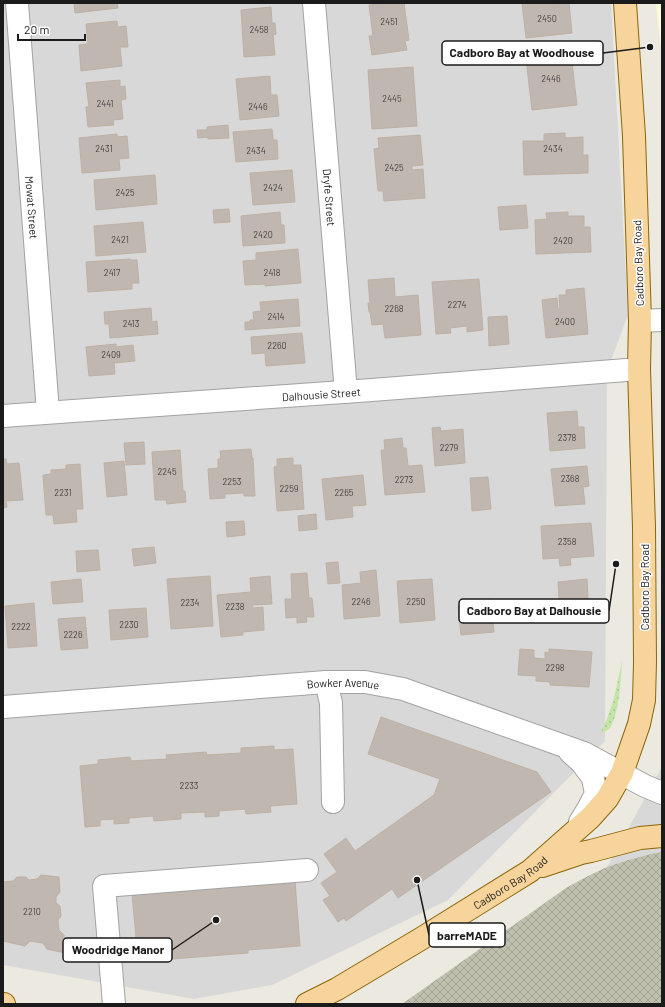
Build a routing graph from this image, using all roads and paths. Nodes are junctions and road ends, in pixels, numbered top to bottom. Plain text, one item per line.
1 (17, 3) edge
2 (314, 3) edge
3 (624, 3) edge
4 (662, 320) edge
5 (640, 321) junction
6 (639, 369) junction
7 (346, 392) junction
8 (48, 412) junction
9 (3, 416) edge
10 (326, 682) junction
11 (3, 707) edge
12 (563, 746) junction
13 (622, 773) junction
14 (662, 793) edge
15 (333, 802) dead end
16 (573, 834) junction
17 (662, 836) edge
18 (307, 870) dead end
19 (530, 871) junction
20 (114, 1004) edge
21 (307, 1004) edge

1 - 8 street, Mowat Street
2 - 7 street, Dryfe Street
3 - 5 main road, Cadboro Bay Road
4 - 5 street
5 - 6 main road, Cadboro Bay Road
6 - 7 street, Dalhousie Street
6 - 13 main road, Cadboro Bay Road
7 - 8 street, Dalhousie Street
8 - 9 street, Dalhousie Street
10 - 11 street, Bowker Avenue
10 - 12 street, Bowker Avenue
10 - 15 street
12 - 13 street, Bowker Avenue
12 - 16 street
13 - 14 street, Bowker Avenue
13 - 16 main road, Cadboro Bay Road
16 - 19 main road, Cadboro Bay Road
17 - 19 main road
18 - 20 street
19 - 21 main road, Cadboro Bay Road

